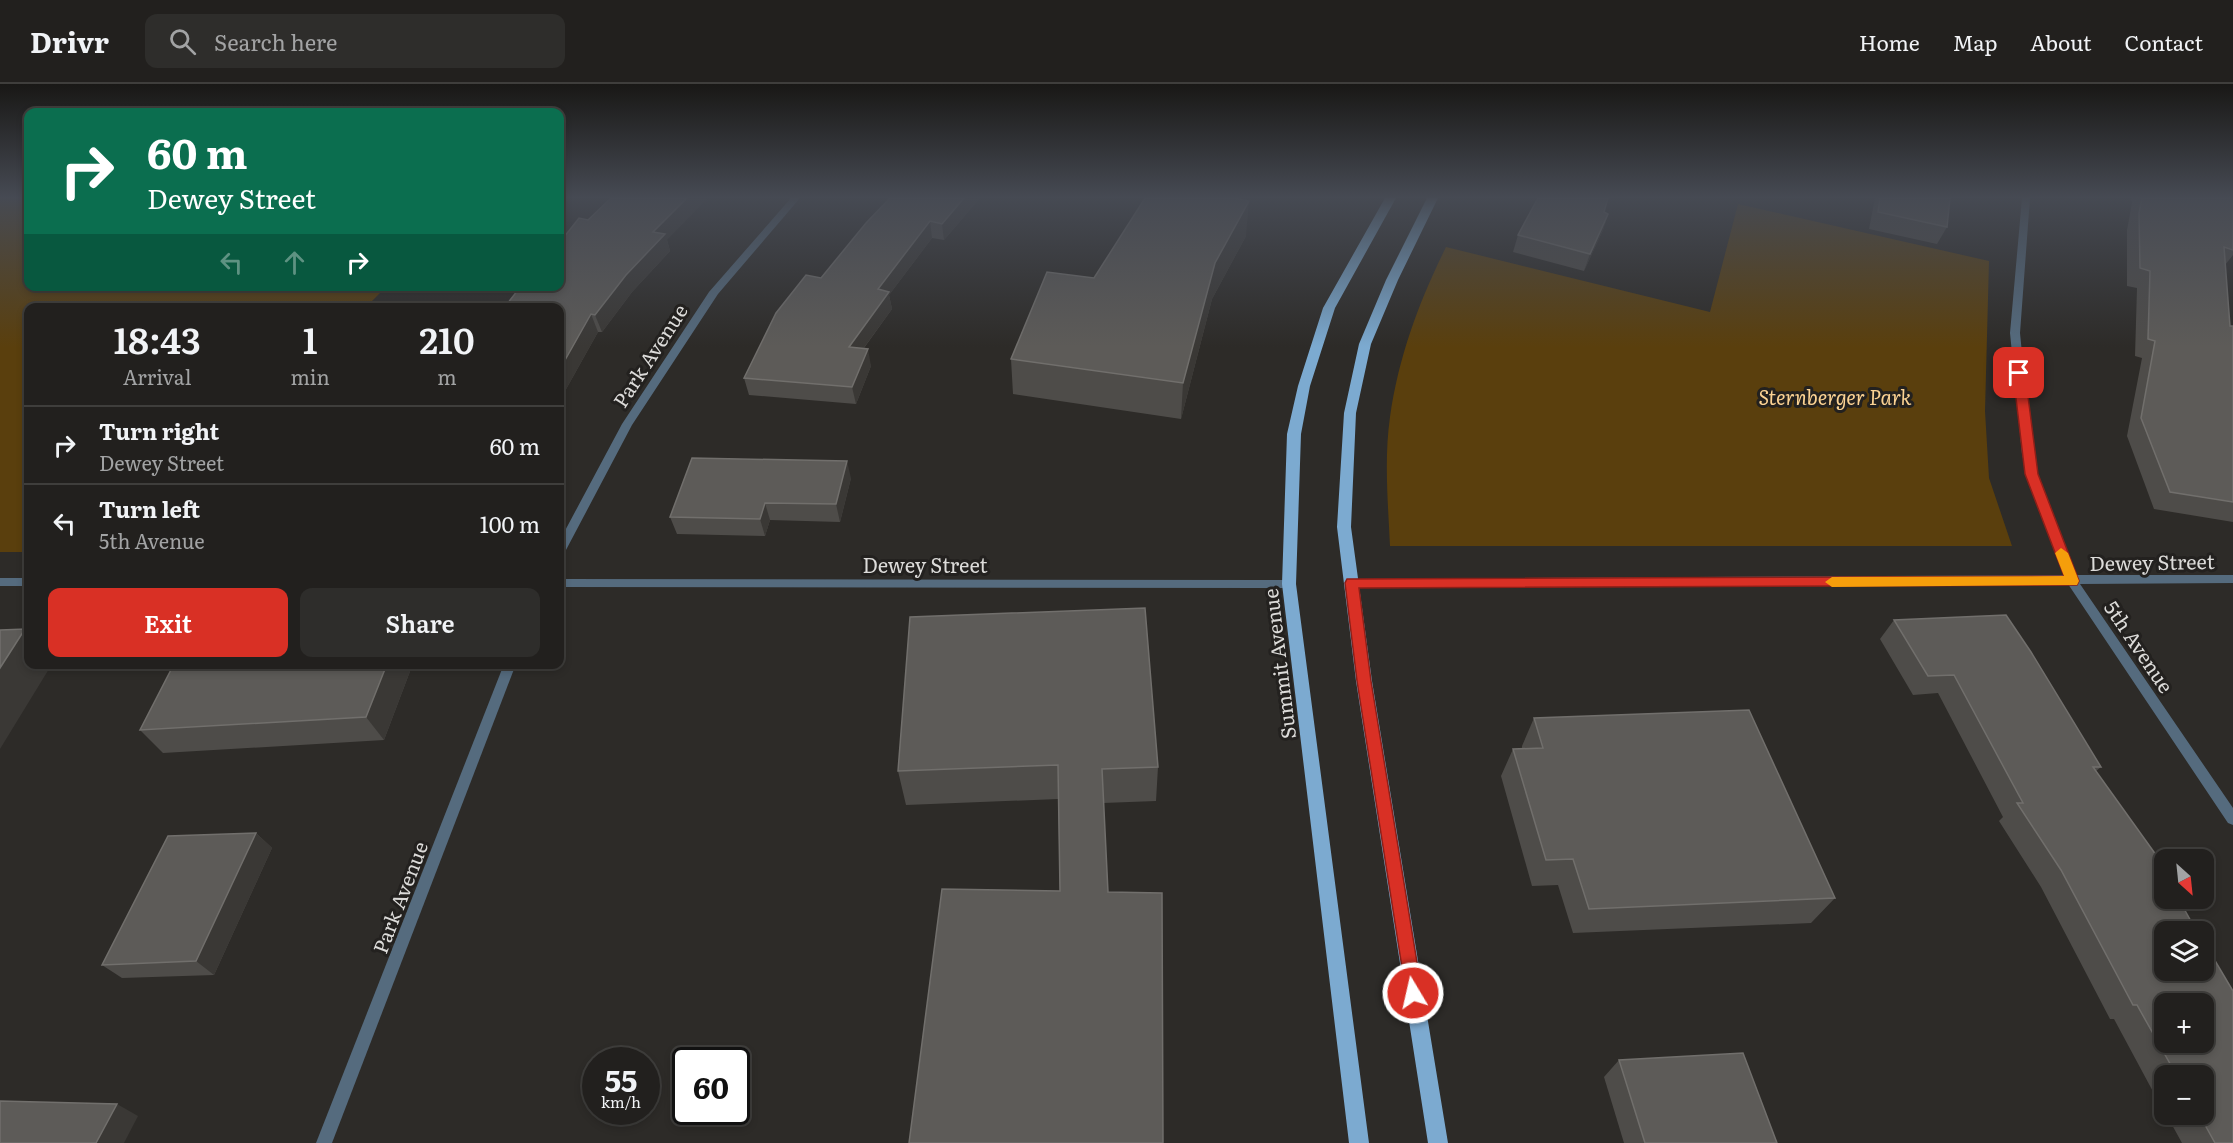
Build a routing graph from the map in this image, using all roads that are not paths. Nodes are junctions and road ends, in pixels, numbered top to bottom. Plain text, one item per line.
1 (753, 247) edge
2 (1364, 247) edge
3 (1408, 247) edge
4 (2022, 247) edge
5 (564, 542) edge
6 (2233, 579) edge
7 (2072, 581) junction
8 (0, 582) edge
9 (24, 582) edge
10 (564, 583) edge
11 (1352, 583) junction
12 (1289, 584) junction
13 (508, 669) edge
14 (2233, 819) edge
15 (324, 1143) edge
16 (1359, 1143) edge
17 (1438, 1143) edge

1 - 5 street, Park Avenue
2 - 12 main road, Summit Avenue
3 - 11 main road
4 - 7 street, 5th Avenue
6 - 7 street, Dewey Street
7 - 11 street, Dewey Street
7 - 14 street, 5th Avenue
8 - 9 street
10 - 12 street, Dewey Street
11 - 17 main road
12 - 16 main road, Summit Avenue
13 - 15 street, Park Avenue

